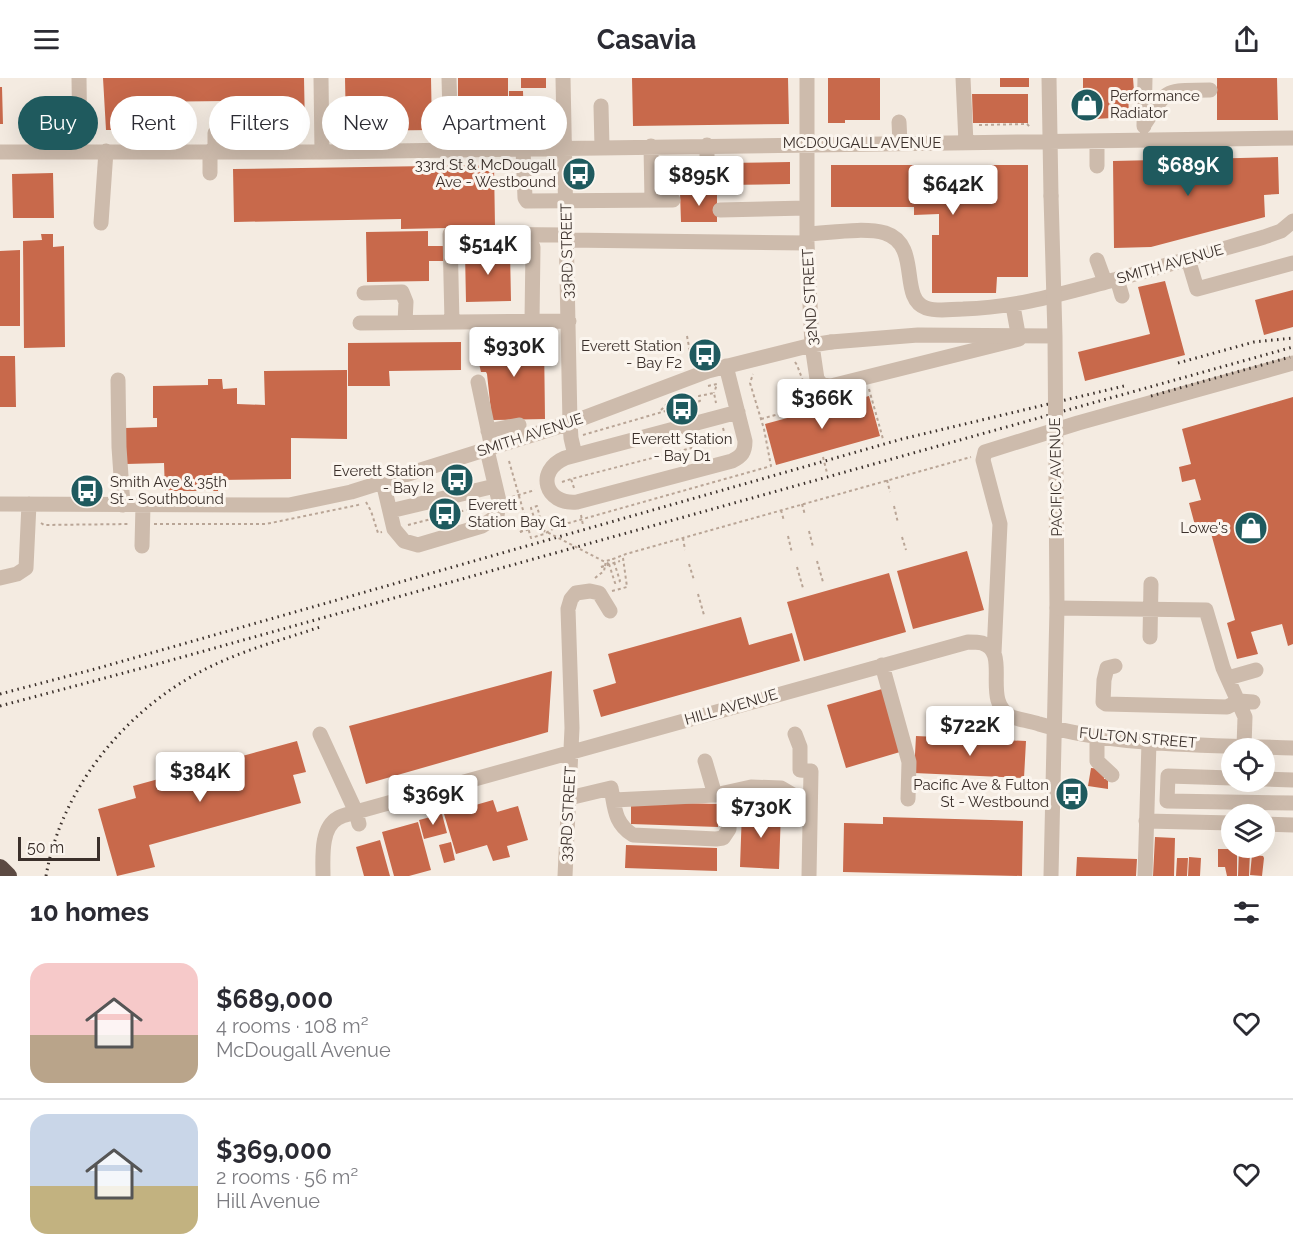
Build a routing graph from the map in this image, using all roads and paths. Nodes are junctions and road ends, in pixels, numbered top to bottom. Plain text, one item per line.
1 (79, 78) edge
2 (321, 78) edge
3 (449, 78) edge
4 (564, 78) edge
5 (807, 78) edge
6 (1049, 78) edge
7 (1145, 78) edge
8 (966, 79) edge
9 (1210, 90) dead end
10 (450, 96) edge
11 (565, 96) edge
12 (602, 106) dead end
13 (899, 122) dead end
14 (1144, 125) junction
15 (1031, 128) dead end
16 (966, 138) junction
17 (1293, 138) edge
18 (1097, 141) junction
19 (1144, 141) junction
20 (1050, 142) junction
21 (807, 143) junction
22 (900, 143) junction
23 (707, 145) junction
24 (651, 146) junction
25 (602, 147) junction
26 (567, 148) edge
27 (451, 150) edge
28 (526, 150) edge
29 (566, 150) edge
30 (80, 151) junction
31 (106, 151) junction
32 (212, 151) junction
33 (0, 152) edge
34 (322, 152) junction
35 (1097, 166) dead end
36 (210, 173) dead end
37 (684, 179) dead end
38 (652, 200) junction
39 (673, 200) dead end
40 (567, 201) junction
41 (807, 208) junction
42 (720, 210) dead end
43 (1293, 221) edge
44 (101, 223) dead end
45 (567, 238) junction
46 (807, 239) junction
47 (533, 247) dead end
48 (1188, 259) junction
49 (1098, 260) dead end
50 (1293, 263) edge
51 (1111, 280) junction
52 (364, 293) dead end
53 (1122, 296) dead end
54 (1013, 306) junction
55 (532, 321) junction
56 (569, 321) junction
57 (405, 322) junction
58 (452, 322) junction
59 (360, 323) dead end
60 (687, 336) dead end
61 (1055, 336) junction
62 (812, 345) junction
63 (792, 362) dead end
64 (1293, 363) edge
65 (692, 365) dead end
66 (726, 366) junction
67 (756, 370) dead end
68 (118, 380) dead end
69 (478, 382) dead end
70 (868, 384) junction
71 (707, 386) dead end
72 (697, 388) dead end
73 (692, 391) dead end
74 (714, 393) junction
75 (860, 393) dead end
76 (699, 396) junction
77 (841, 398) dead end
78 (822, 401) junction
79 (716, 403) dead end
80 (660, 412) junction
81 (738, 412) junction
82 (761, 418) junction
83 (636, 419) junction
84 (570, 423) junction
85 (519, 425) dead end
86 (638, 425) dead end
87 (723, 428) dead end
88 (760, 429) dead end
89 (489, 431) junction
90 (581, 435) dead end
91 (736, 436) dead end
92 (726, 439) junction
93 (883, 440) dead end
94 (728, 446) dead end
95 (490, 449) junction
96 (646, 451) dead end
97 (575, 455) junction
98 (823, 457) dead end
99 (648, 460) junction
100 (509, 461) dead end
101 (771, 466) dead end
102 (974, 466) dead end
103 (734, 470) dead end
104 (772, 471) dead end
105 (827, 473) dead end
106 (571, 479) junction
107 (887, 480) junction
108 (738, 481) dead end
109 (382, 482) junction
110 (562, 482) dead end
111 (495, 486) junction
112 (574, 489) dead end
113 (535, 490) dead end
114 (890, 492) dead end
115 (519, 495) junction
116 (510, 498) dead end
117 (0, 504) edge
118 (802, 504) junction
119 (123, 505) junction
120 (143, 505) junction
121 (486, 505) dead end
122 (894, 506) dead end
123 (781, 510) junction
124 (390, 511) junction
125 (29, 512) junction
126 (580, 512) dead end
127 (805, 515) dead end
128 (784, 521) dead end
129 (898, 522) dead end
130 (142, 524) junction
131 (584, 525) dead end
132 (405, 526) dead end
133 (558, 526) dead end
134 (537, 527) junction
135 (528, 528) junction
136 (809, 531) dead end
137 (382, 532) dead end
138 (544, 534) junction
139 (788, 536) dead end
140 (902, 537) dead end
141 (683, 538) junction
142 (142, 546) dead end
143 (813, 547) dead end
144 (685, 550) dead end
145 (906, 550) dead end
146 (792, 553) dead end
147 (622, 557) junction
148 (614, 559) junction
149 (620, 561) dead end
150 (817, 561) dead end
151 (609, 564) junction
152 (689, 564) dead end
153 (603, 566) junction
154 (797, 567) dead end
155 (0, 578) edge
156 (694, 580) dead end
157 (590, 582) dead end
158 (823, 582) dead end
159 (1151, 584) dead end
160 (803, 588) dead end
161 (612, 591) dead end
162 (698, 594) dead end
163 (1057, 608) junction
164 (1150, 610) junction
165 (610, 611) dead end
166 (704, 615) dead end
167 (1150, 637) dead end
168 (994, 653) junction
169 (882, 665) junction
170 (1115, 666) dead end
171 (1256, 670) dead end
172 (1228, 678) junction
173 (1246, 701) junction
174 (1054, 728) junction
175 (320, 734) dead end
176 (795, 734) dead end
177 (1097, 736) junction
178 (1244, 738) edge
179 (1149, 741) junction
180 (1221, 746) edge
181 (1275, 748) edge
182 (1293, 748) edge
183 (571, 752) junction
184 (705, 761) dead end
185 (1112, 775) dead end
186 (1221, 778) edge
187 (1275, 779) edge
188 (1293, 780) edge
189 (722, 794) junction
190 (569, 798) junction
191 (908, 799) dead end
192 (614, 800) junction
193 (1293, 804) edge
194 (810, 805) junction
195 (358, 818) junction
196 (1146, 821) junction
197 (1221, 823) edge
198 (1275, 824) edge
199 (1293, 825) edge
200 (0, 868) edge
201 (8, 876) edge
202 (323, 876) edge
203 (565, 876) edge
204 (809, 876) edge
205 (1051, 876) edge
206 (1145, 876) edge

1 - 30 street
2 - 34 street
3 - 10 street
4 - 11 street, 33RD STREET
5 - 21 street, 32ND STREET
6 - 20 street, PACIFIC AVENUE
7 - 14 street
8 - 16 street
9 - 14 street
12 - 25 street
13 - 22 street
14 - 19 street
15 - 16 path
16 - 20 street, MCDOUGALL AVENUE
16 - 22 street, MCDOUGALL AVENUE
17 - 19 street, MCDOUGALL AVENUE
18 - 19 street, MCDOUGALL AVENUE
18 - 20 street, MCDOUGALL AVENUE
18 - 35 street
20 - 61 street, PACIFIC AVENUE, bridge
21 - 22 street, MCDOUGALL AVENUE
21 - 23 street, MCDOUGALL AVENUE
21 - 41 street, 32ND STREET
23 - 24 street, MCDOUGALL AVENUE
23 - 37 street
24 - 25 street, MCDOUGALL AVENUE
24 - 38 street
25 - 26 street, MCDOUGALL AVENUE
27 - 34 street, MCDOUGALL AVENUE
28 - 40 street
29 - 40 street, 33RD STREET
30 - 31 street, MCDOUGALL AVENUE
30 - 33 street, MCDOUGALL AVENUE
31 - 32 street, MCDOUGALL AVENUE
31 - 44 street
32 - 34 street, MCDOUGALL AVENUE
32 - 36 street
38 - 39 street
38 - 40 street
40 - 45 street, 33RD STREET
41 - 42 street
41 - 46 street, 32ND STREET
43 - 48 street, SMITH AVENUE
45 - 46 street
45 - 56 street, 33RD STREET
45 - 58 street
46 - 54 street, SMITH AVENUE
46 - 62 street, 32ND STREET
47 - 55 street
48 - 50 street
48 - 51 street, SMITH AVENUE
49 - 51 street
51 - 53 street
51 - 54 street, SMITH AVENUE
52 - 57 street
54 - 70 street, 32ND STREET
55 - 56 street
55 - 58 street
56 - 84 street, 33RD STREET
57 - 58 street
57 - 59 street
60 - 65 path
61 - 62 street, SMITH AVENUE, bridge
61 - 163 street, PACIFIC AVENUE, bridge
62 - 66 street, SMITH AVENUE
62 - 70 street, 32ND STREET
63 - 78 path
64 - 168 street
66 - 81 street
66 - 84 street, SMITH AVENUE
67 - 82 path
68 - 119 street
69 - 89 street
70 - 75 path
70 - 93 path
71 - 74 path
72 - 76 path
73 - 80 path
74 - 76 path
74 - 79 path
76 - 80 path
77 - 78 path
78 - 82 path
80 - 83 path
81 - 97 street
81 - 97 street
82 - 88 path
83 - 86 path
83 - 90 path
84 - 95 street, SMITH AVENUE
84 - 97 street, 33RD STREET
85 - 89 street
87 - 92 path
89 - 95 street
91 - 92 path
92 - 94 path
92 - 99 path
95 - 109 street, SMITH AVENUE
95 - 111 street
96 - 99 path
98 - 105 path
99 - 106 path
100 - 115 path
101 - 104 path
102 - 107 path
103 - 108 path
106 - 110 path
106 - 112 path
107 - 114 path
107 - 118 path
109 - 120 street, SMITH AVENUE
109 - 124 street
111 - 124 street
111 - 124 street
113 - 115 path
115 - 116 path
115 - 135 path
117 - 125 street, SMITH AVENUE
118 - 123 path
118 - 127 path
119 - 120 street, SMITH AVENUE
119 - 125 street, SMITH AVENUE
120 - 130 street
121 - 132 path
122 - 129 path
123 - 128 path
123 - 141 path
125 - 130 path
125 - 155 street
126 - 131 path
130 - 137 path
130 - 142 street
133 - 138 path
134 - 135 path, bridge
134 - 138 path, bridge
134 - 151 path, bridge
135 - 138 path
136 - 143 path
139 - 146 path
140 - 145 path
141 - 144 path
141 - 147 path
147 - 148 path
147 - 161 path
148 - 151 path
148 - 153 path
149 - 151 path, bridge
150 - 158 path
151 - 153 path, bridge
152 - 156 path
153 - 157 path
154 - 160 path
159 - 164 street
162 - 166 path
163 - 164 street
163 - 174 street, PACIFIC AVENUE
164 - 167 street
164 - 172 street
165 - 183 street, 33RD STREET
168 - 169 street, HILL AVENUE
168 - 174 street
169 - 183 street, HILL AVENUE
169 - 191 street
170 - 173 street
171 - 172 street
172 - 173 street
173 - 178 street
174 - 177 street, FULTON STREET
174 - 205 street, PACIFIC AVENUE
175 - 195 street
176 - 194 street
177 - 179 street, FULTON STREET
177 - 185 street
179 - 180 street, FULTON STREET
179 - 196 street
181 - 182 street, FULTON STREET
183 - 190 street, 33RD STREET
183 - 195 street, HILL AVENUE
184 - 189 street
186 - 193 street
187 - 188 street
189 - 192 street
189 - 192 street
189 - 194 street
190 - 192 street
190 - 203 street, 33RD STREET
194 - 204 street
195 - 202 street, HILL AVENUE
196 - 197 street
196 - 206 street
198 - 199 street
200 - 201 highway

